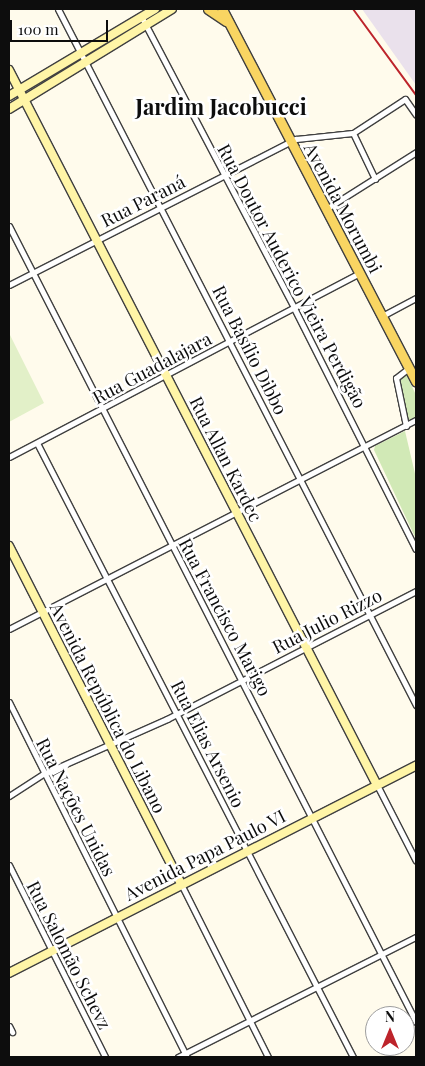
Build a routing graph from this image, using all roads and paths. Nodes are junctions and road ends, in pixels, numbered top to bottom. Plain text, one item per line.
1 (58, 9) edge
2 (155, 9) edge
3 (172, 9) edge
4 (208, 9) edge
5 (222, 9) edge
6 (141, 16) junction
7 (228, 23) junction
8 (147, 27) junction
9 (81, 52) junction
10 (86, 63) junction
11 (9, 70) edge
12 (19, 89) junction
13 (9, 96) edge
14 (24, 99) junction
15 (9, 109) edge
16 (416, 114) edge
17 (353, 133) junction
18 (291, 143) junction
19 (416, 152) edge
20 (224, 175) junction
21 (375, 179) junction
22 (160, 207) junction
23 (325, 210) junction
24 (9, 226) edge
25 (97, 240) junction
26 (33, 273) junction
27 (360, 273) junction
28 (9, 285) edge
29 (416, 298) edge
30 (294, 308) junction
31 (382, 316) junction
32 (231, 342) junction
33 (409, 368) junction
34 (167, 376) junction
35 (416, 381) edge
36 (103, 409) junction
37 (416, 420) edge
38 (406, 426) junction
39 (37, 443) junction
40 (366, 447) junction
41 (9, 457) edge
42 (301, 479) junction
43 (235, 511) junction
44 (172, 545) junction
45 (9, 546) edge
46 (416, 549) edge
47 (107, 578) junction
48 (416, 591) edge
49 (42, 612) junction
50 (369, 614) junction
51 (9, 629) edge
52 (306, 647) junction
53 (243, 680) junction
54 (9, 702) edge
55 (416, 705) edge
56 (177, 714) junction
57 (111, 746) junction
58 (416, 766) edge
59 (43, 774) junction
60 (377, 785) junction
61 (9, 796) edge
62 (310, 819) junction
63 (247, 850) junction
64 (416, 861) edge
65 (9, 866) edge
66 (181, 884) junction
67 (116, 917) junction
68 (416, 937) edge
69 (52, 950) junction
70 (382, 956) junction
71 (9, 973) edge
72 (317, 988) junction
73 (416, 1022) edge
74 (249, 1023) junction
75 (186, 1056) edge
76 (105, 1057) edge
77 (178, 1057) edge
78 (268, 1057) edge
79 (353, 1057) edge

1 - 9 street, Rua Basílio Dibbo
2 - 6 street
3 - 8 street
4 - 7 main road, Avenida Morumbi
5 - 7 main road, Avenida Morumbi
6 - 8 street, Rua Doutor Auderico Vieira Perdigão
6 - 9 street
7 - 18 main road, Avenida Morumbi
8 - 10 street
8 - 20 street, Rua Doutor Auderico Vieira Perdigão
9 - 10 street, Rua Basílio Dibbo
9 - 12 street
10 - 14 street
10 - 22 street, Rua Basílio Dibbo
11 - 12 street, Rua Allan Kardec
12 - 13 street
12 - 14 street, Rua Allan Kardec
14 - 15 street
14 - 25 street, Rua Allan Kardec
16 - 17 street
17 - 18 street, Rua Paraná
17 - 21 street
18 - 20 street, Rua Paraná
18 - 23 main road, Avenida Morumbi
19 - 21 street
20 - 22 street, Rua Paraná
20 - 30 street, Rua Doutor Auderico Vieira Perdigão
21 - 23 street
22 - 25 street, Rua Paraná
22 - 32 street, Rua Basílio Dibbo
23 - 27 main road, Avenida Morumbi
24 - 26 street, Rua Francisco Marigo
25 - 26 street, Rua Paraná
25 - 34 street, Rua Allan Kardec
26 - 28 street, Rua Paraná
26 - 36 street, Rua Francisco Marigo
27 - 30 street, Rua Guadalajara
27 - 31 main road, Avenida Morumbi
29 - 31 street
30 - 32 street, Rua Guadalajara
30 - 40 street, Rua Doutor Auderico Vieira Perdigão
31 - 33 main road, Avenida Morumbi
32 - 34 street, Rua Guadalajara
32 - 42 street, Rua Basílio Dibbo
33 - 35 main road, Avenida Morumbi
33 - 38 street
34 - 36 street, Rua Guadalajara
34 - 43 street, Rua Allan Kardec
36 - 39 street, Rua Guadalajara
36 - 44 street, Rua Francisco Marigo
37 - 38 street
38 - 40 street
39 - 41 street, Rua Guadalajara
39 - 47 street, Rua Elias Arsenio
40 - 42 street
40 - 46 street, Rua Doutor Auderico Vieira Perdigão
42 - 43 street
42 - 50 street, Rua Basílio Dibbo
43 - 44 street
43 - 52 street, Rua Allan Kardec
44 - 47 street
44 - 53 street, Rua Francisco Marigo
45 - 49 street, Avenida República do Libano
47 - 49 street
47 - 56 street, Rua Elias Arsenio
48 - 50 street, Rua Julio Rizzo
49 - 51 street
49 - 57 street, Avenida República do Libano
50 - 52 street, Rua Julio Rizzo
50 - 55 street, Rua Basílio Dibbo
52 - 53 street, Rua Julio Rizzo
52 - 60 street, Rua Allan Kardec
53 - 56 street, Rua Julio Rizzo
53 - 62 street, Rua Francisco Marigo
54 - 59 street, Rua Nações Unidas
56 - 57 street, Rua Julio Rizzo
56 - 63 street, Rua Elias Arsenio
57 - 59 street, Rua Julio Rizzo
57 - 66 street, Avenida República do Libano
58 - 60 street, Avenida Papa Paulo VI
59 - 61 street, Rua Julio Rizzo
59 - 67 street, Rua Nações Unidas
60 - 62 street, Avenida Papa Paulo VI
60 - 64 street, Rua Allan Kardec
62 - 63 street, Avenida Papa Paulo VI
62 - 70 street, Rua Francisco Marigo
63 - 66 street, Avenida Papa Paulo VI
63 - 72 street, Rua Elias Arsenio
65 - 69 street, Rua Salomão Schevz
66 - 67 street, Avenida Papa Paulo VI
66 - 74 street
67 - 69 street, Avenida Papa Paulo VI
67 - 75 street, Rua Nações Unidas
68 - 70 street
69 - 71 street, Avenida Papa Paulo VI
69 - 76 street, Rua Salomão Schevz
70 - 72 street
70 - 73 street, Rua Francisco Marigo
72 - 74 street
72 - 79 street, Rua Elias Arsenio
74 - 75 street
74 - 78 street
75 - 77 street

